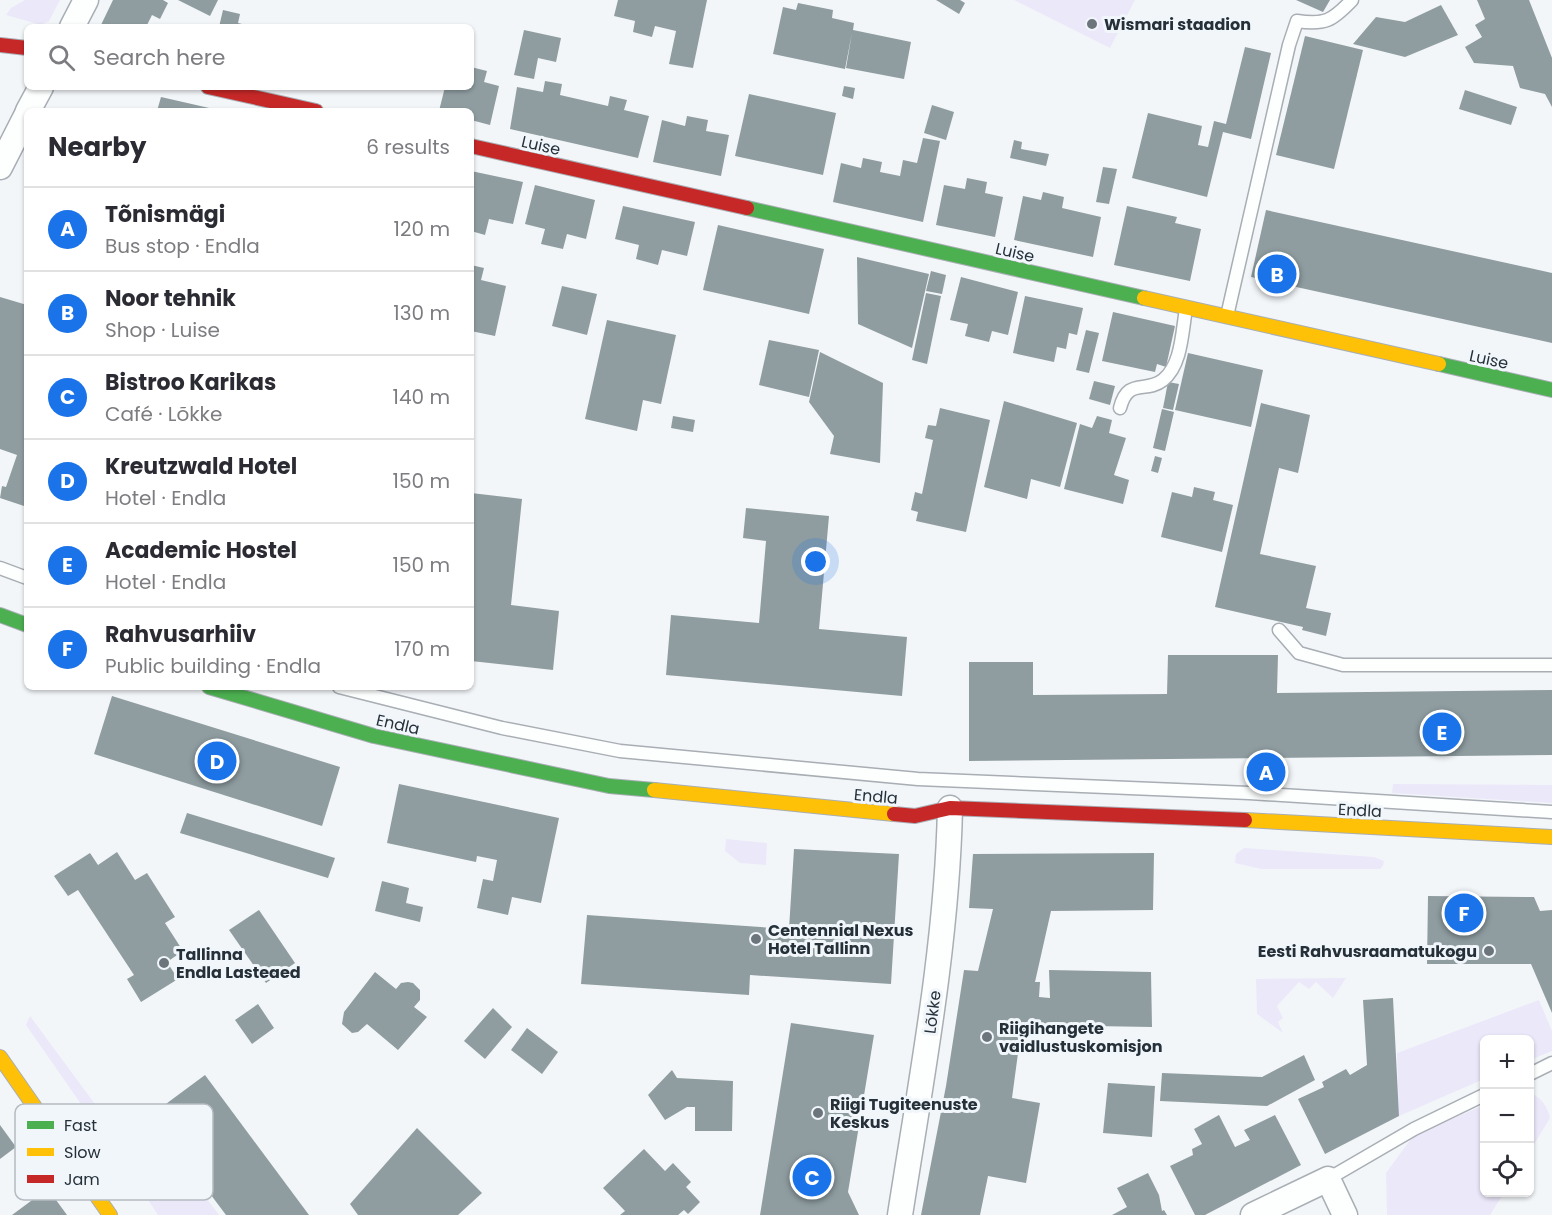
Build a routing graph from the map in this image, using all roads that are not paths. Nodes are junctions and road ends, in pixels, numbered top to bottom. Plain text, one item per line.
1 (86, 0) edge
2 (1352, 0) edge
3 (74, 24) edge
4 (0, 45) edge
5 (24, 48) edge
6 (39, 90) edge
7 (222, 90) edge
8 (30, 108) edge
9 (302, 108) edge
10 (24, 120) edge
11 (474, 147) edge
12 (0, 167) edge
13 (1186, 308) junction
14 (1227, 317) junction
15 (1552, 390) edge
16 (1120, 408) dead end
17 (0, 568) edge
18 (24, 577) edge
19 (0, 615) edge
20 (24, 624) edge
21 (1279, 630) dead end
22 (1552, 666) edge
23 (219, 690) edge
24 (351, 690) edge
25 (950, 808) junction
26 (1552, 812) edge
27 (1552, 837) edge
28 (0, 1057) edge
29 (1552, 1063) edge
30 (1534, 1072) edge
31 (1480, 1097) edge
32 (33, 1104) edge
33 (1328, 1179) junction
34 (100, 1200) edge
35 (110, 1215) edge
36 (900, 1215) edge
37 (1253, 1215) edge
38 (1345, 1215) edge

1 - 3 street
2 - 14 lane
4 - 5 main road
6 - 8 street
7 - 9 main road
10 - 12 street
11 - 13 main road, Luise
13 - 14 main road, Luise
13 - 16 lane
14 - 15 main road, Luise
17 - 18 lane
19 - 20 main road
21 - 22 lane
23 - 25 main road, Endla
24 - 26 lane, Endla
25 - 27 main road, Endla
25 - 36 street, Lõkke
28 - 32 main road
29 - 30 lane
31 - 33 lane
33 - 37 street
33 - 38 street
34 - 35 main road

